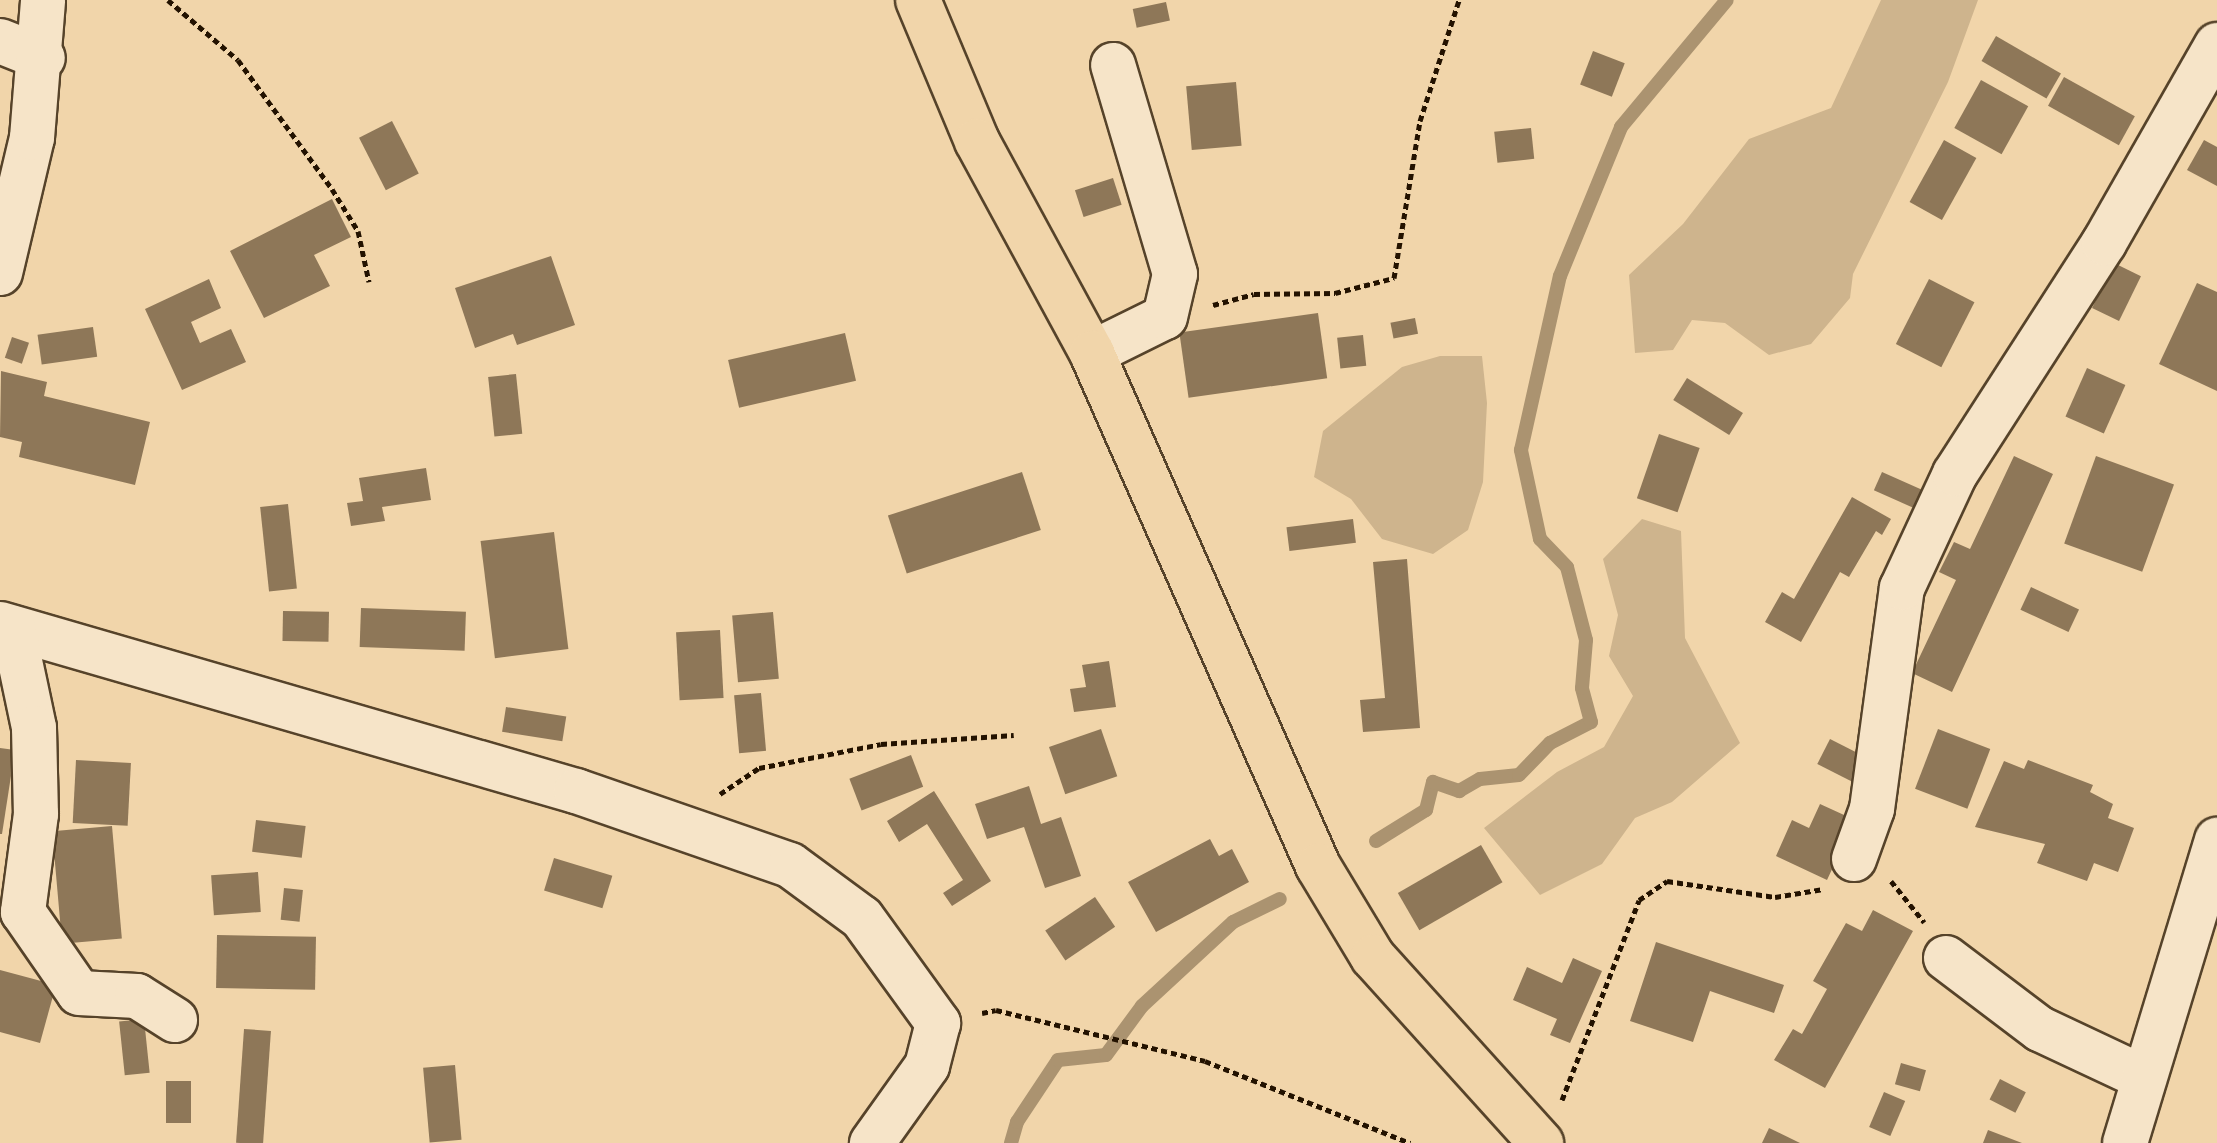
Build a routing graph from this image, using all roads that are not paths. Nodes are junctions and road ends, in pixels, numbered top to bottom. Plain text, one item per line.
1 (43, 0) edge
2 (918, 0) edge
3 (0, 41) edge
4 (2217, 45) edge
5 (43, 58) junction
6 (1113, 65) dead end
7 (0, 273) edge
8 (1092, 353) junction
9 (7, 626) edge
10 (2217, 840) edge
11 (1854, 859) road end
12 (1946, 958) road end
13 (175, 1020) dead end
14 (2144, 1078) junction
15 (872, 1143) edge
16 (1541, 1143) edge
17 (2125, 1143) edge

1 - 5 street
2 - 8 main road
3 - 5 street
4 - 11 street
5 - 7 street
6 - 8 street
8 - 16 main road
9 - 13 street
9 - 15 street
10 - 14 street
12 - 14 street
14 - 17 street

